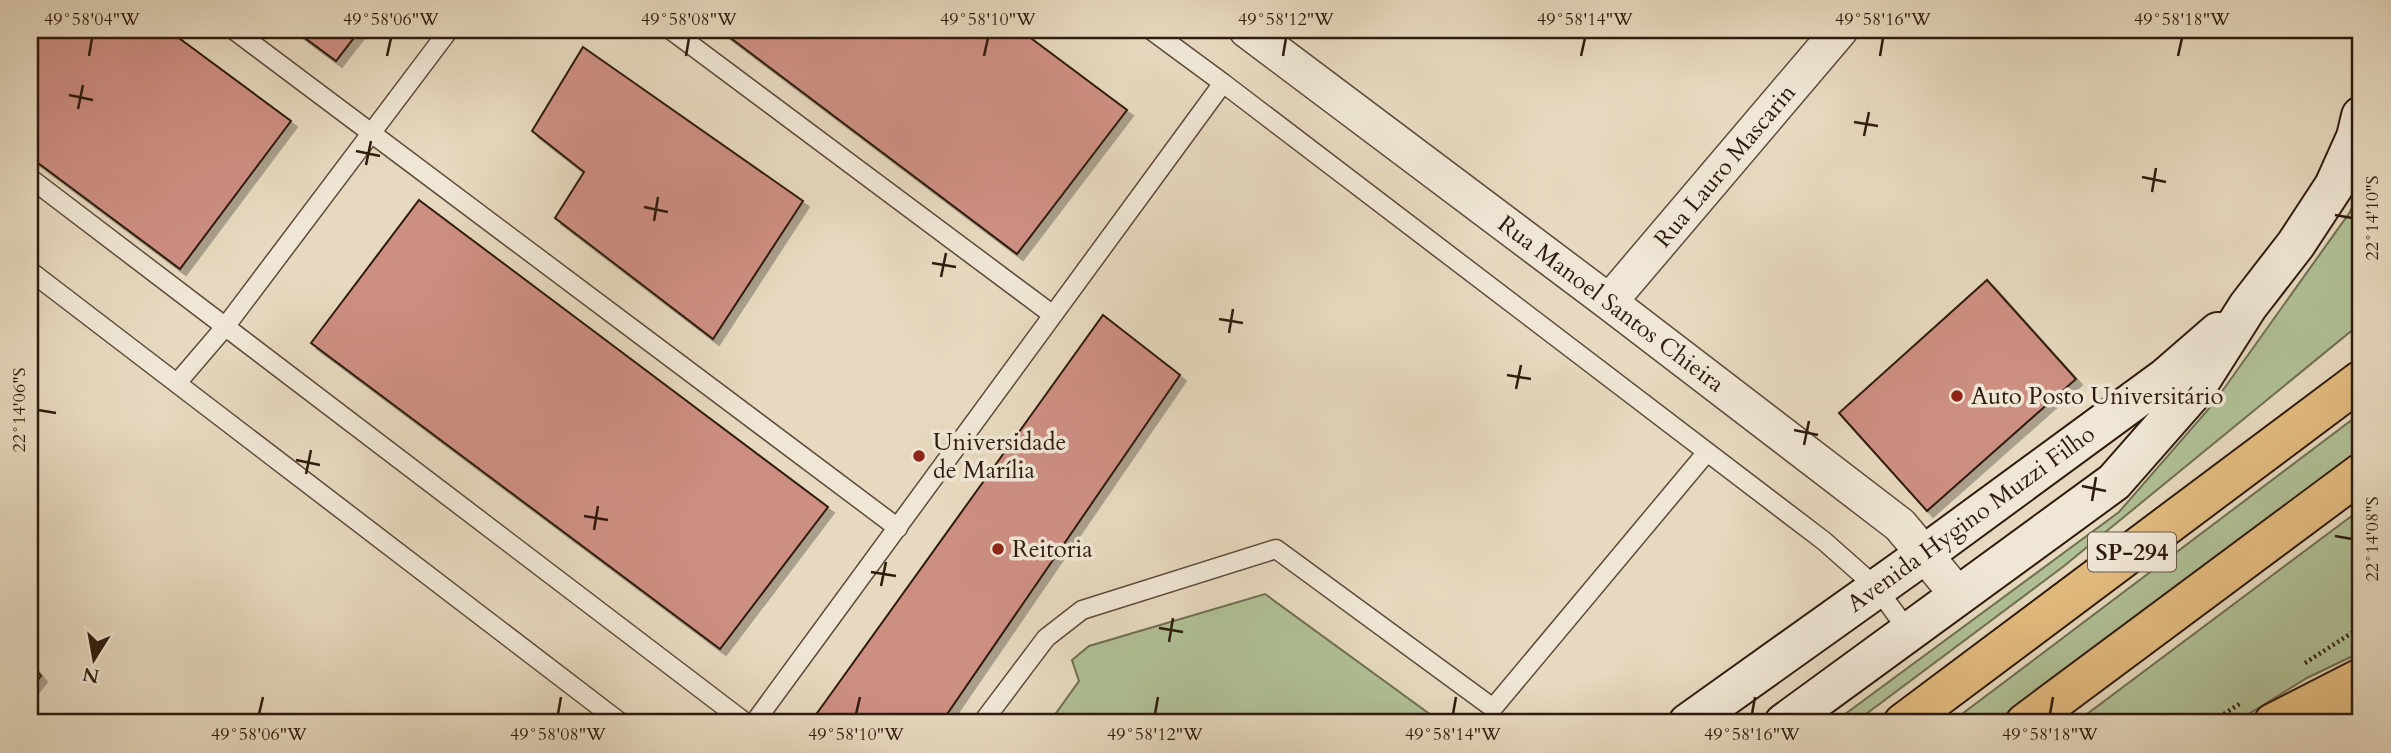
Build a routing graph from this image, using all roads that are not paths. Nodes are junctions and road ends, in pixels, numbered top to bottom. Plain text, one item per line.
1 (234, 30) edge
2 (449, 30) edge
3 (671, 30) edge
4 (1151, 30) edge
5 (1247, 30) edge
6 (1840, 30) edge
7 (1223, 83) junction
8 (2361, 116) edge
9 (370, 133) junction
10 (30, 178) edge
11 (30, 271) edge
12 (1609, 302) junction
13 (2248, 306) junction
14 (1053, 315) junction
15 (225, 327) junction
16 (2361, 380) edge
17 (177, 383) junction
18 (1707, 452) junction
19 (2361, 473) edge
20 (898, 528) junction
21 (1925, 554) junction
22 (1876, 587) junction
23 (1959, 596) junction
24 (1909, 632) junction
25 (2361, 678) edge
26 (2361, 704) edge
27 (2361, 711) edge
28 (621, 723) edge
29 (746, 723) edge
30 (754, 723) edge
31 (982, 723) edge
32 (1688, 723) edge
33 (1784, 723) edge
34 (1903, 723) edge
35 (2025, 723) edge
36 (2273, 723) edge
37 (2329, 723) edge

1 - 9 lane
2 - 9 lane
3 - 14 lane
4 - 7 lane
5 - 12 street, Rua Manoel Santos Chieira
6 - 12 street, Rua Lauro Mascarin
7 - 14 lane
7 - 18 lane
8 - 13 main road, Avenida Hygino Muzzi Filho
9 - 15 lane
9 - 20 lane
10 - 15 lane
11 - 17 lane
12 - 21 street, Rua Manoel Santos Chieira
13 - 21 main road, Avenida Hygino Muzzi Filho
13 - 23 main road, Avenida Hygino Muzzi Filho
14 - 20 lane
15 - 17 lane
15 - 29 lane
16 - 34 highway, SP-294
17 - 28 lane
18 - 22 lane
18 - 31 lane
19 - 35 highway, SP-294
20 - 30 lane
21 - 22 main road, Avenida Hygino Muzzi Filho
21 - 23 street, Rua Manoel Santos Chieira
22 - 24 lane
22 - 32 main road, Avenida Hygino Muzzi Filho
23 - 24 main road, Avenida Hygino Muzzi Filho
24 - 33 main road, Avenida Hygino Muzzi Filho
25 - 36 highway
26 - 37 highway
27 - 37 highway

